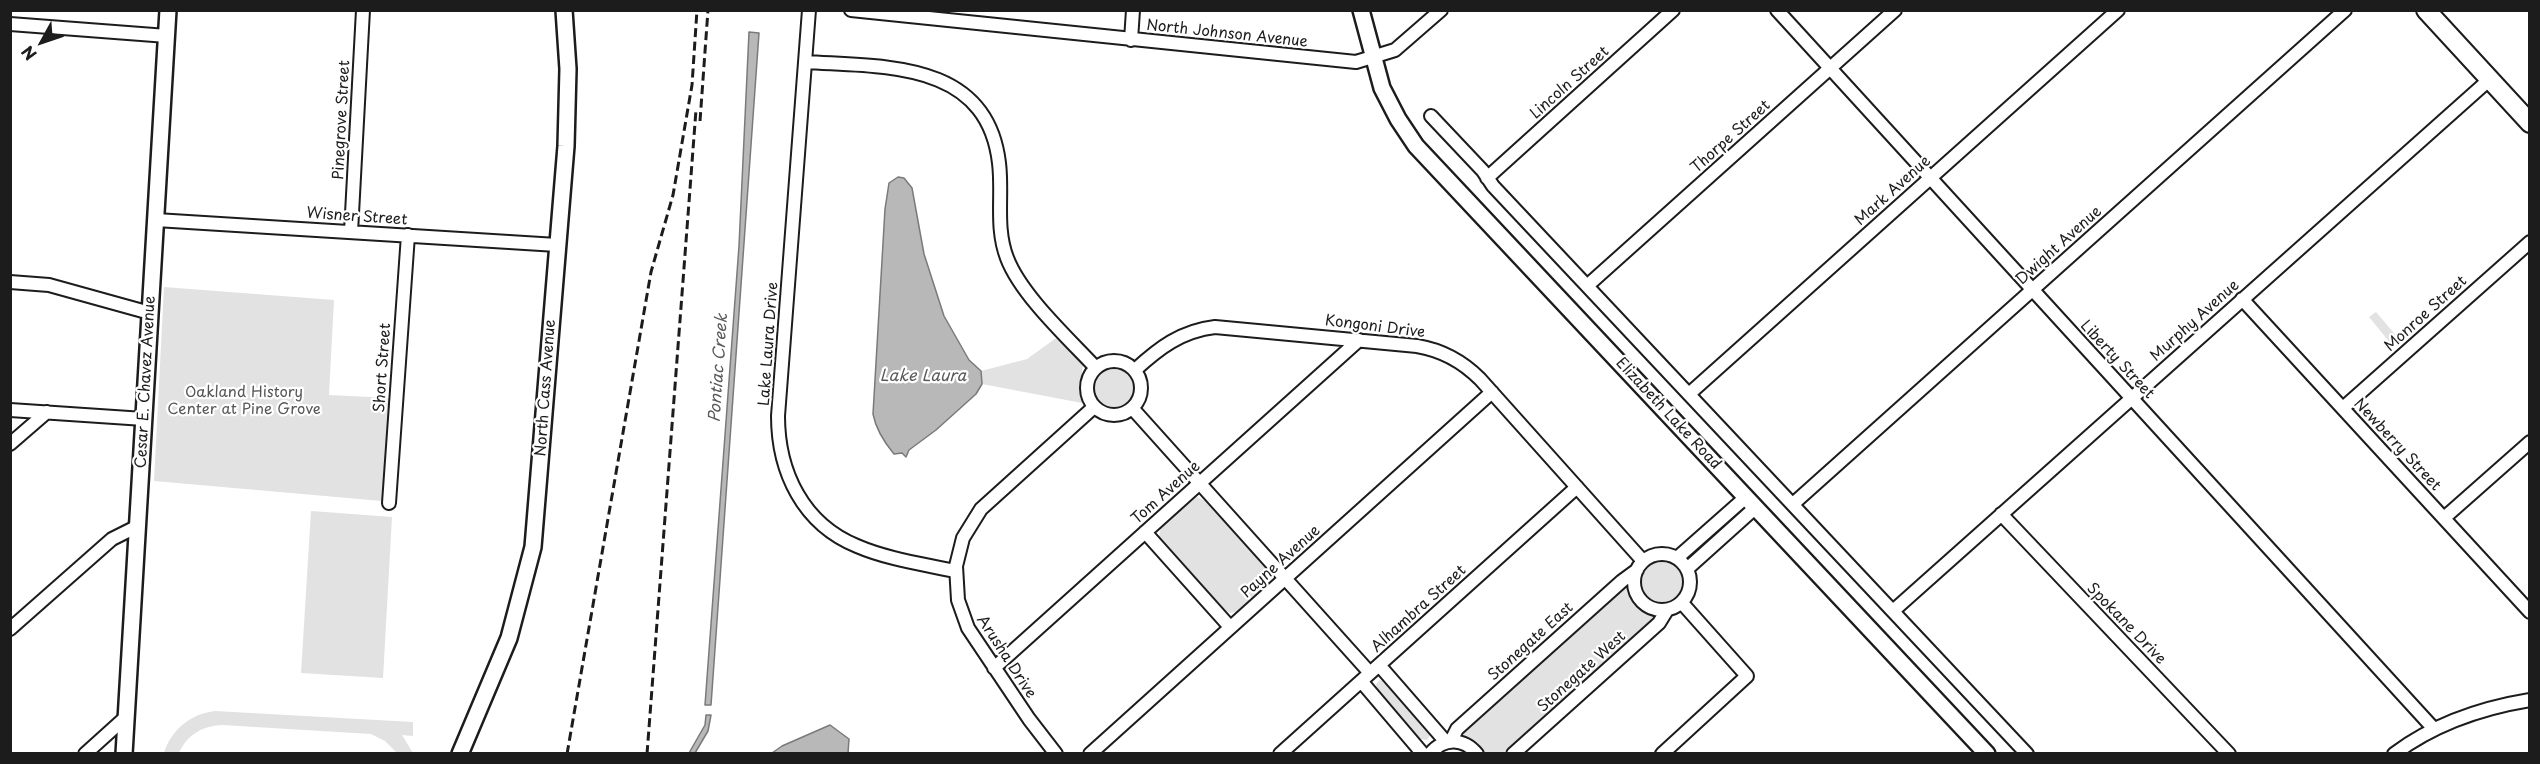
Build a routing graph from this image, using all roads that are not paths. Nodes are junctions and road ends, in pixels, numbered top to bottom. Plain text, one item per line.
1 (168, 10) edge
2 (363, 10) edge
3 (564, 10) edge
4 (809, 10) edge
5 (851, 10) edge
6 (1133, 10) edge
7 (1361, 10) edge
8 (1441, 10) edge
9 (1673, 10) edge
10 (1777, 10) edge
11 (1895, 10) edge
12 (2118, 10) edge
13 (2345, 10) edge
14 (2426, 10) edge
15 (959, 16) edge
16 (10, 24) edge
17 (167, 36) junction
18 (1131, 40) junction
19 (1372, 58) junction
20 (806, 62) junction
21 (1830, 68) junction
22 (2490, 79) junction
23 (1431, 116) dead end
24 (2529, 123) edge
25 (1487, 178) junction
26 (1930, 178) junction
27 (156, 220) junction
28 (351, 232) junction
29 (408, 235) junction
30 (2529, 242) edge
31 (557, 245) junction
32 (10, 282) edge
33 (1587, 286) junction
34 (2032, 290) junction
35 (2242, 299) junction
36 (150, 313) junction
37 (1359, 340) junction
38 (1096, 368) junction
39 (1135, 370) junction
40 (1492, 392) junction
41 (1689, 394) junction
42 (2131, 398) junction
43 (1094, 407) junction
44 (2343, 408) junction
45 (1133, 409) junction
46 (10, 410) edge
47 (47, 412) junction
48 (144, 419) junction
49 (2529, 442) edge
50 (10, 444) edge
51 (1199, 483) junction
52 (1577, 487) junction
53 (1751, 502) junction
54 (389, 503) dead end
55 (1793, 504) junction
56 (2001, 514) junction
57 (2444, 518) junction
58 (138, 526) junction
59 (1145, 532) junction
60 (1677, 558) junction
61 (1640, 566) junction
62 (1687, 569) junction
63 (956, 571) junction
64 (1285, 578) junction
65 (1682, 603) junction
66 (1667, 610) junction
67 (1893, 611) junction
68 (2529, 612) edge
69 (1230, 627) junction
70 (10, 629) edge
71 (994, 668) junction
72 (1370, 673) junction
73 (2529, 700) edge
74 (126, 717) junction
75 (2434, 729) junction
76 (1449, 742) junction
77 (85, 753) edge
78 (124, 753) edge
79 (460, 753) edge
80 (1056, 753) edge
81 (1090, 753) edge
82 (1280, 753) edge
83 (1423, 753) edge
84 (1431, 753) edge
85 (1477, 753) edge
86 (1513, 753) edge
87 (1662, 753) edge
88 (1987, 753) edge
89 (2027, 753) edge
90 (2229, 753) edge
91 (2394, 753) edge

1 - 17 main road, Cesar E. Chavez Avenue
2 - 28 street, Pinegrove Street
3 - 31 main road, North Cass Avenue
4 - 20 street, Lake Laura Drive
5 - 15 street, North Johnson Avenue
6 - 18 street
7 - 19 main road, Elizabeth Lake Road
8 - 19 street, North Johnson Avenue
9 - 25 street, Lincoln Street
10 - 21 street, Liberty Street
11 - 21 street, Thorpe Street
12 - 26 street, Mark Avenue
13 - 34 street, Dwight Avenue
14 - 22 highway
15 - 18 street, North Johnson Avenue
16 - 17 street
17 - 27 main road, Cesar E. Chavez Avenue
18 - 19 street, North Johnson Avenue
19 - 53 main road, Elizabeth Lake Road
20 - 38 street
20 - 63 street, Lake Laura Drive
21 - 26 street, Liberty Street
21 - 33 street, Thorpe Street
22 - 24 highway
22 - 35 street, Murphy Avenue
23 - 25 street, Elizabeth Lake Road
25 - 33 street, Elizabeth Lake Road
26 - 34 street, Liberty Street
26 - 41 street, Mark Avenue
27 - 28 street, Wisner Street
27 - 36 main road, Cesar E. Chavez Avenue
28 - 29 street, Wisner Street
29 - 31 street, Wisner Street
29 - 54 street, Short Street
30 - 44 street, Monroe Street
31 - 79 main road, North Cass Avenue
32 - 36 street
33 - 41 street, Elizabeth Lake Road
34 - 42 street, Liberty Street
34 - 55 street, Dwight Avenue
35 - 42 street, Murphy Avenue
35 - 44 street, Newberry Street
36 - 48 main road, Cesar E. Chavez Avenue
37 - 39 street, Kongoni Drive
37 - 40 street, Kongoni Drive
37 - 51 street, Tom Avenue
38 - 39 street
38 - 43 street
39 - 45 street
40 - 52 street, Kongoni Drive
40 - 64 street, Payne Avenue
41 - 55 street, Elizabeth Lake Road
42 - 56 street, Murphy Avenue
42 - 75 street, Liberty Street
43 - 45 street
43 - 63 street, Arusha Drive
44 - 57 street, Newberry Street
45 - 51 street
46 - 47 street
47 - 48 street
47 - 50 street
48 - 58 main road, Cesar E. Chavez Avenue
49 - 57 street
51 - 59 street, Tom Avenue
51 - 64 street
52 - 61 street, Kongoni Drive
52 - 72 street, Alhambra Street
53 - 60 street
53 - 62 street
53 - 88 main road, Elizabeth Lake Road
55 - 67 street, Elizabeth Lake Road
56 - 67 street, Murphy Avenue
56 - 90 street, Spokane Drive
57 - 68 street, Newberry Street
58 - 70 street
58 - 74 main road, Cesar E. Chavez Avenue
59 - 69 street
59 - 71 street, Tom Avenue
60 - 61 street
60 - 62 street
61 - 66 street
61 - 76 street, Stonegate East
62 - 65 street
63 - 71 street, Arusha Drive
64 - 69 street, Payne Avenue
64 - 72 street
65 - 66 street
65 - 87 street
66 - 86 street, Stonegate West
67 - 89 street, Elizabeth Lake Road
69 - 81 street, Payne Avenue
71 - 80 street, Arusha Drive
72 - 76 street
72 - 82 street, Alhambra Street
72 - 83 street
73 - 75 street
74 - 77 street
74 - 78 main road, Cesar E. Chavez Avenue
75 - 91 street
76 - 84 street, Stonegate East
76 - 85 street

